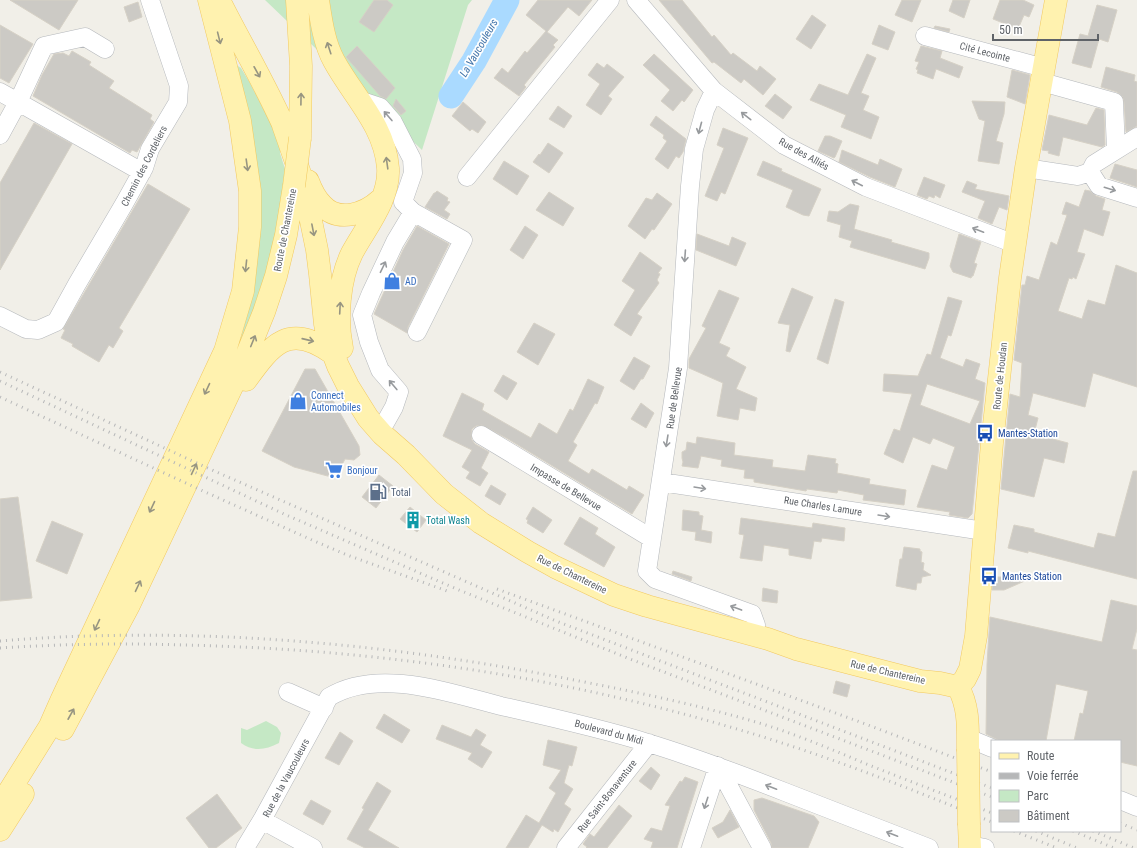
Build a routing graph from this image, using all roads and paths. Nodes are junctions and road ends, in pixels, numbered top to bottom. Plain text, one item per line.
1 (150, 0) edge
2 (209, 0) edge
3 (219, 0) edge
4 (297, 0) edge
5 (318, 0) edge
6 (610, 0) edge
7 (636, 0) edge
8 (1056, 0) edge
9 (925, 36) dead end
10 (105, 49) dead end
11 (1043, 74) junction
12 (714, 91) junction
13 (0, 92) edge
14 (359, 100) junction
15 (18, 102) junction
16 (292, 131) junction
17 (0, 135) edge
18 (1137, 137) edge
19 (1116, 150) junction
20 (1026, 168) junction
21 (142, 172) junction
22 (1090, 172) junction
23 (467, 177) dead end
24 (1137, 198) edge
25 (380, 200) junction
26 (408, 207) junction
27 (1015, 244) junction
28 (0, 316) edge
29 (417, 332) dead end
30 (332, 353) junction
31 (220, 415) junction
32 (381, 426) junction
33 (481, 435) dead end
34 (661, 482) junction
35 (984, 531) junction
36 (651, 538) junction
37 (761, 637) junction
38 (949, 685) junction
39 (288, 692) dead end
40 (61, 701) junction
41 (324, 708) junction
42 (649, 743) junction
43 (968, 744) junction
44 (991, 748) edge
45 (718, 766) junction
46 (0, 790) edge
47 (1121, 800) edge
48 (0, 806) edge
49 (1137, 807) edge
50 (262, 820) junction
51 (0, 830) edge
52 (974, 841) edge
53 (306, 846) edge
54 (245, 848) edge
55 (566, 848) edge
56 (691, 848) edge
57 (762, 848) edge
58 (929, 848) edge

1 - 21 street, Chemin des Cordeliers
2 -> 40 main road
3 -> 16 main road
16 -> 4 main road, Route de Chantereine
14 -> 5 main road
6 - 23 street
7 - 12 street, Rue des Alliés
8 - 11 main road, Route de Houdan
9 - 11 street, Cité Lecointe
10 - 15 street
11 - 19 street, Cité Lecointe
11 - 20 main road, Route de Houdan
27 -> 12 street, Rue des Alliés
12 -> 34 street, Rue de Bellevue
13 - 15 street
25 -> 14 main road
26 -> 14 street
15 - 17 street
15 - 21 street
16 - 25 main road
16 -> 30 main road
31 -> 16 main road, Route de Chantereine, bridge
18 - 19 street
19 - 22 street
20 - 22 street
20 - 27 main road, Route de Houdan
21 - 28 street, Chemin des Cordeliers
22 -> 24 street
25 - 26 street
32 -> 25 main road
26 - 29 street
32 -> 26 street
27 - 35 main road, Route de Houdan
31 -> 30 main road
30 - 32 main road
51 -> 31 main road, Route de Chantereine
32 - 37 main road, Rue de Chantereine
33 - 36 street, Impasse de Bellevue
34 -> 35 street, Rue Charles Lamure
34 - 36 street, Rue de Bellevue
35 - 38 main road, Route de Houdan
37 -> 36 street, Rue de Bellevue
37 - 38 main road, Rue de Chantereine
38 - 43 main road
39 - 41 street
40 - 46 main road
40 - 48 main road
41 - 42 street, Boulevard du Midi
41 - 50 street, Rue de la Vaucouleurs
42 - 45 street, Boulevard du Midi
42 - 55 street, Rue Saint-Bonaventure
43 - 44 street
43 - 52 main road, bridge
45 -> 56 street
45 - 57 street
58 -> 45 street, Boulevard du Midi
47 - 49 street
50 - 53 street, Rue de la Vaucouleurs
50 - 54 street

